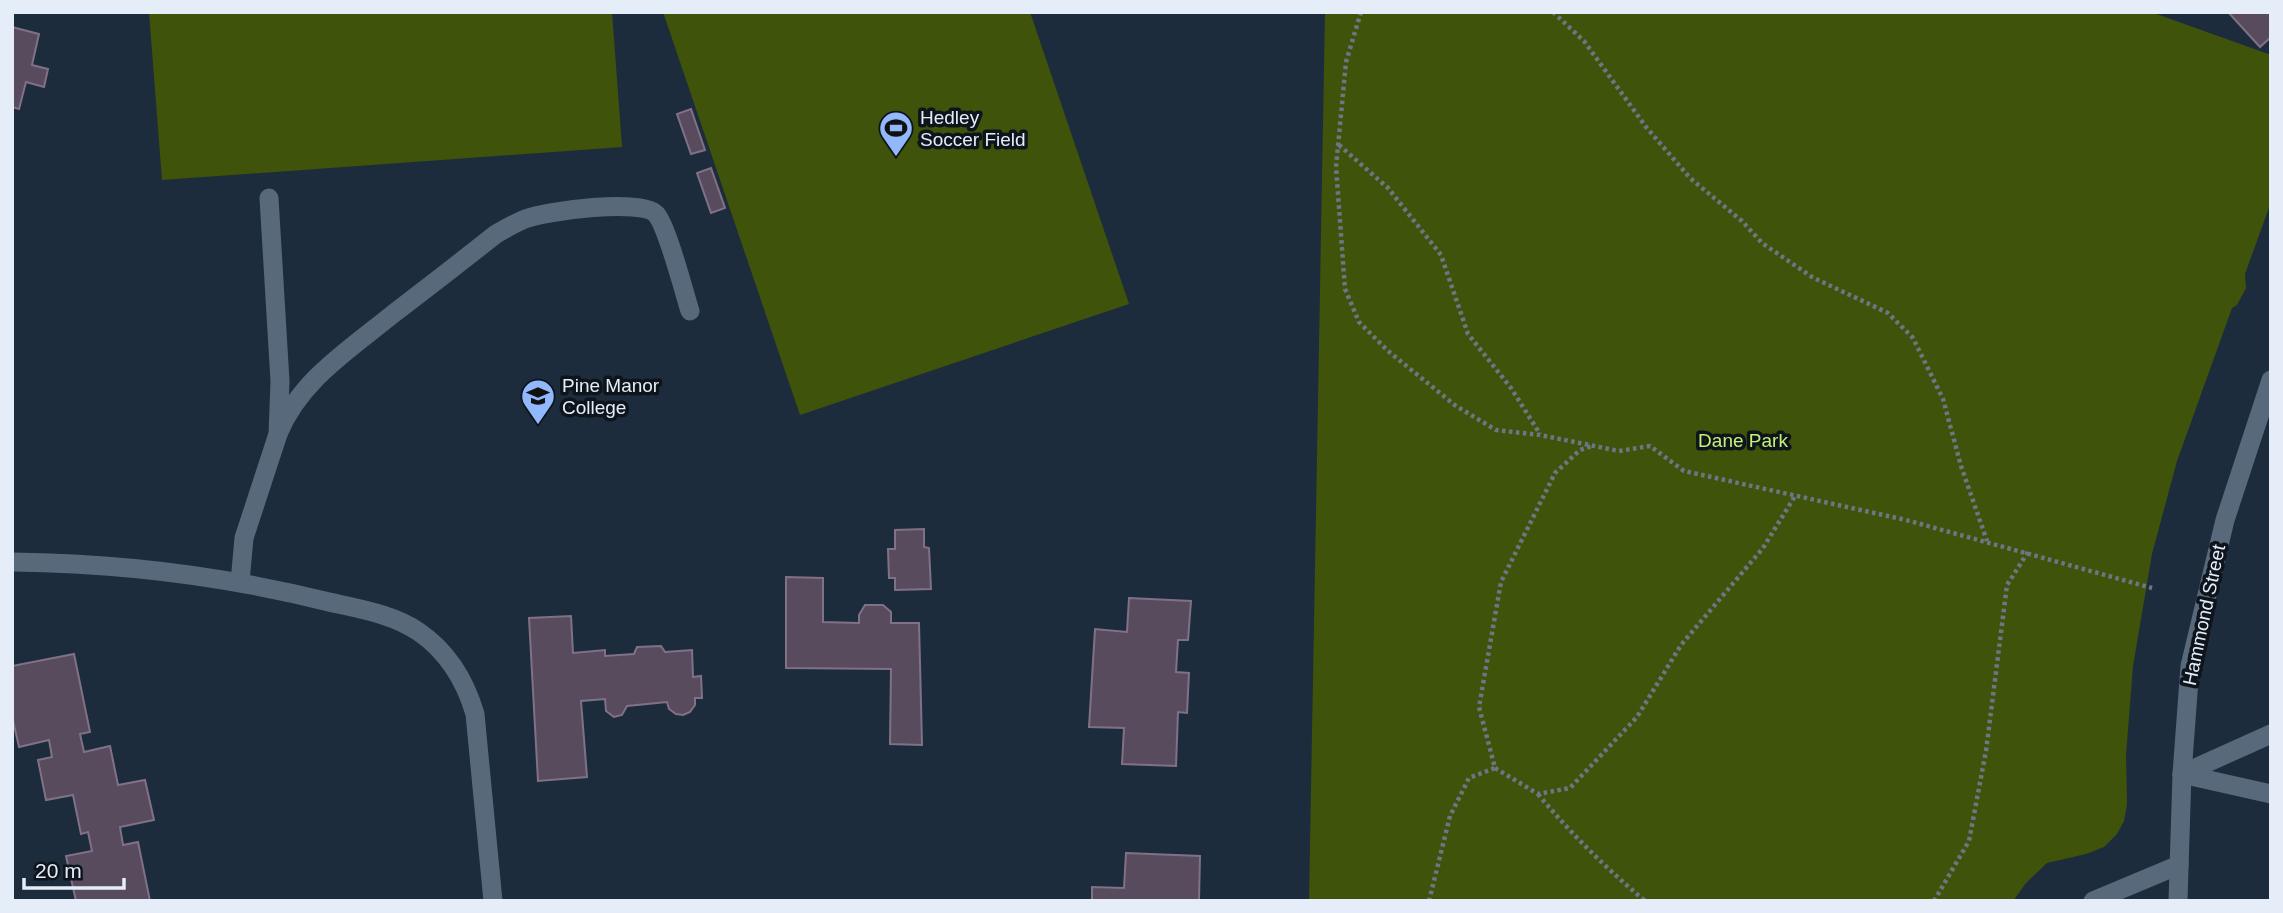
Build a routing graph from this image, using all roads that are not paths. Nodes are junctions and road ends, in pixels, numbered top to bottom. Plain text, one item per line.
1 (269, 198) dead end
2 (690, 311) dead end
3 (2271, 380) edge
4 (278, 434) junction
5 (12, 562) edge
6 (240, 582) junction
7 (2271, 734) edge
8 (2182, 774) junction
9 (2271, 794) edge
10 (2179, 865) junction
11 (493, 901) edge
12 (2093, 901) edge
13 (2178, 901) edge

1 - 4 main road
2 - 4 main road
3 - 8 main road, Hammond Street
4 - 6 main road
5 - 6 main road
6 - 11 main road
7 - 8 main road
8 - 9 main road
8 - 10 main road, Hammond Street
10 - 12 main road
10 - 13 main road, Hammond Street

